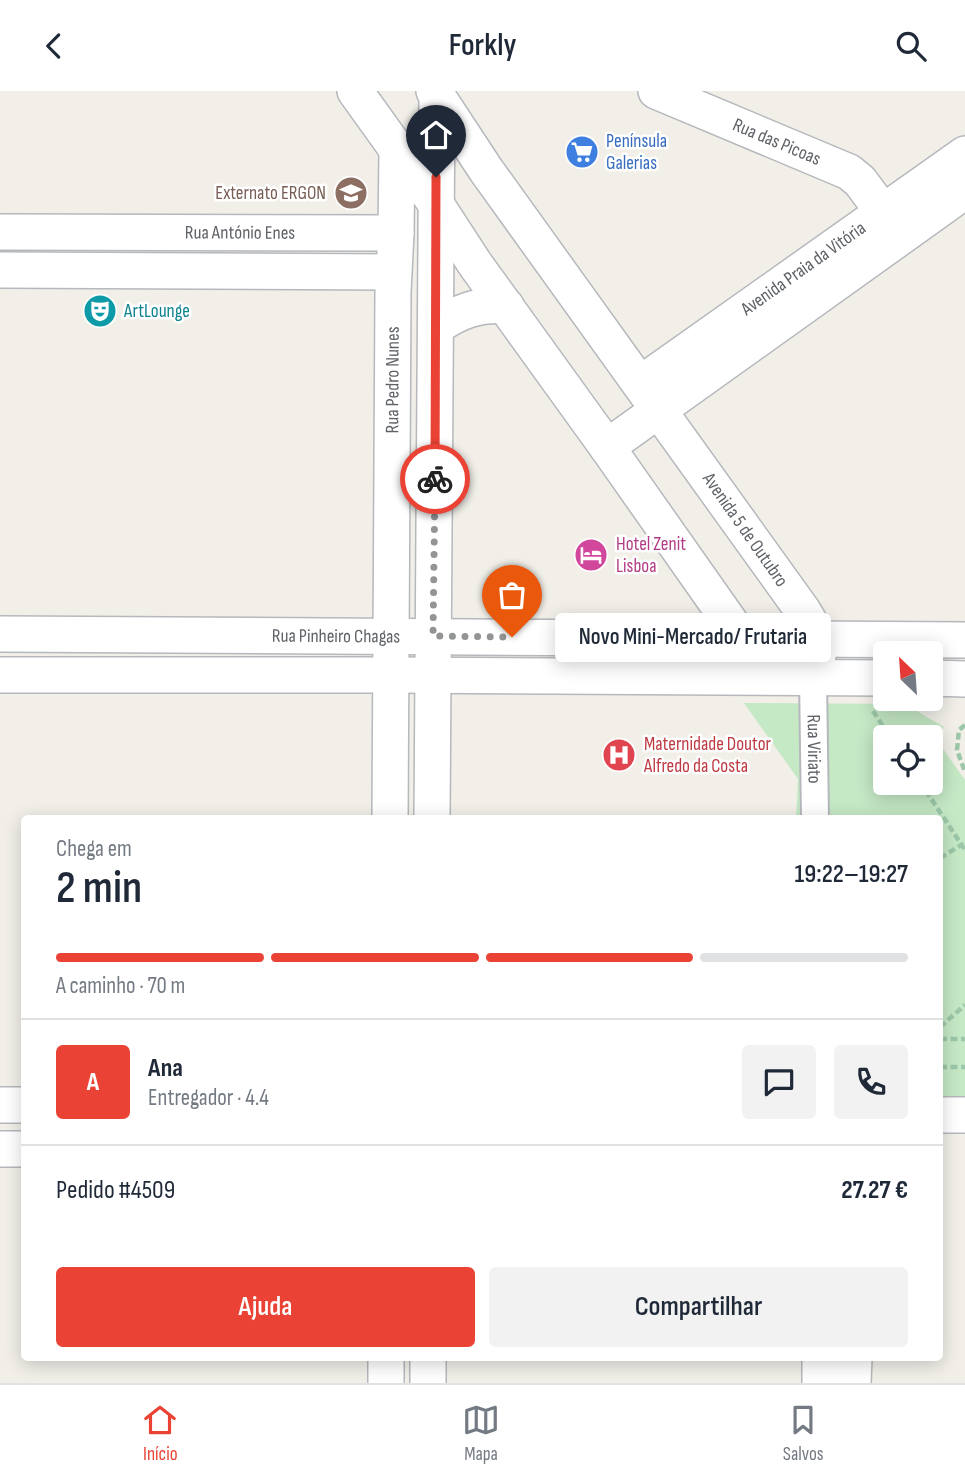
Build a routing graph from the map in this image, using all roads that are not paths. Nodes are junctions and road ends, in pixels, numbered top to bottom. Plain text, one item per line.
1 (355, 91) edge
2 (656, 91) edge
3 (435, 93) edge
4 (397, 150) junction
5 (965, 153) edge
6 (965, 191) edge
7 (436, 204) junction
8 (883, 212) junction
9 (0, 232) edge
10 (396, 233) junction
11 (0, 270) edge
12 (393, 272) junction
13 (506, 306) junction
14 (436, 327) junction
15 (650, 396) junction
16 (607, 447) junction
17 (0, 634) edge
18 (391, 636) junction
19 (433, 636) junction
20 (742, 639) junction
21 (820, 639) junction
22 (965, 640) edge
23 (0, 675) edge
24 (390, 675) junction
25 (433, 675) junction
26 (806, 677) junction
27 (943, 678) edge
28 (965, 678) edge
29 (873, 692) edge
30 (390, 815) edge
31 (432, 815) edge
32 (815, 815) edge
33 (0, 1105) edge
34 (21, 1105) edge
35 (943, 1115) edge
36 (965, 1115) edge
37 (0, 1149) edge
38 (21, 1149) edge
39 (386, 1361) edge
40 (428, 1361) edge
41 (820, 1361) edge
42 (854, 1361) edge
43 (386, 1383) edge
44 (428, 1383) edge
45 (820, 1383) edge
46 (853, 1383) edge

1 - 4 street
2 - 8 street, Rua das Picoas
3 - 7 street
3 - 15 street, Avenida 5 de Outubro
4 - 7 street
4 - 10 street
5 - 8 street, Avenida Praia da Vitória
6 - 15 street, Avenida Praia da Vitória
7 - 13 street
7 - 14 street
8 - 15 street, Avenida Praia da Vitória
9 - 10 street, Rua António Enes
10 - 12 street, Rua Pedro Nunes
11 - 12 street, Rua António Enes
12 - 18 street, Rua Pedro Nunes
13 - 14 street
13 - 16 street
14 - 19 street
15 - 16 street
15 - 21 street, Avenida 5 de Outubro
16 - 20 street
17 - 18 street, Rua Pinheiro Chagas
18 - 19 street, Rua Pinheiro Chagas
18 - 24 street, Rua Pedro Nunes
19 - 20 street, Rua Pinheiro Chagas
19 - 25 street
20 - 21 street, Rua Pinheiro Chagas
20 - 26 street
21 - 22 street, Rua Pinheiro Chagas
21 - 26 street
23 - 24 street, Rua Pinheiro Chagas
24 - 25 street, Rua Pinheiro Chagas
24 - 30 street, Rua Pedro Nunes
25 - 26 street, Rua Pinheiro Chagas
25 - 31 street
26 - 29 street, Rua Pinheiro Chagas
26 - 32 street, Rua Viriato
27 - 28 street
33 - 34 street
35 - 36 street
37 - 38 street
39 - 43 street
40 - 44 street
41 - 45 street
42 - 46 street

